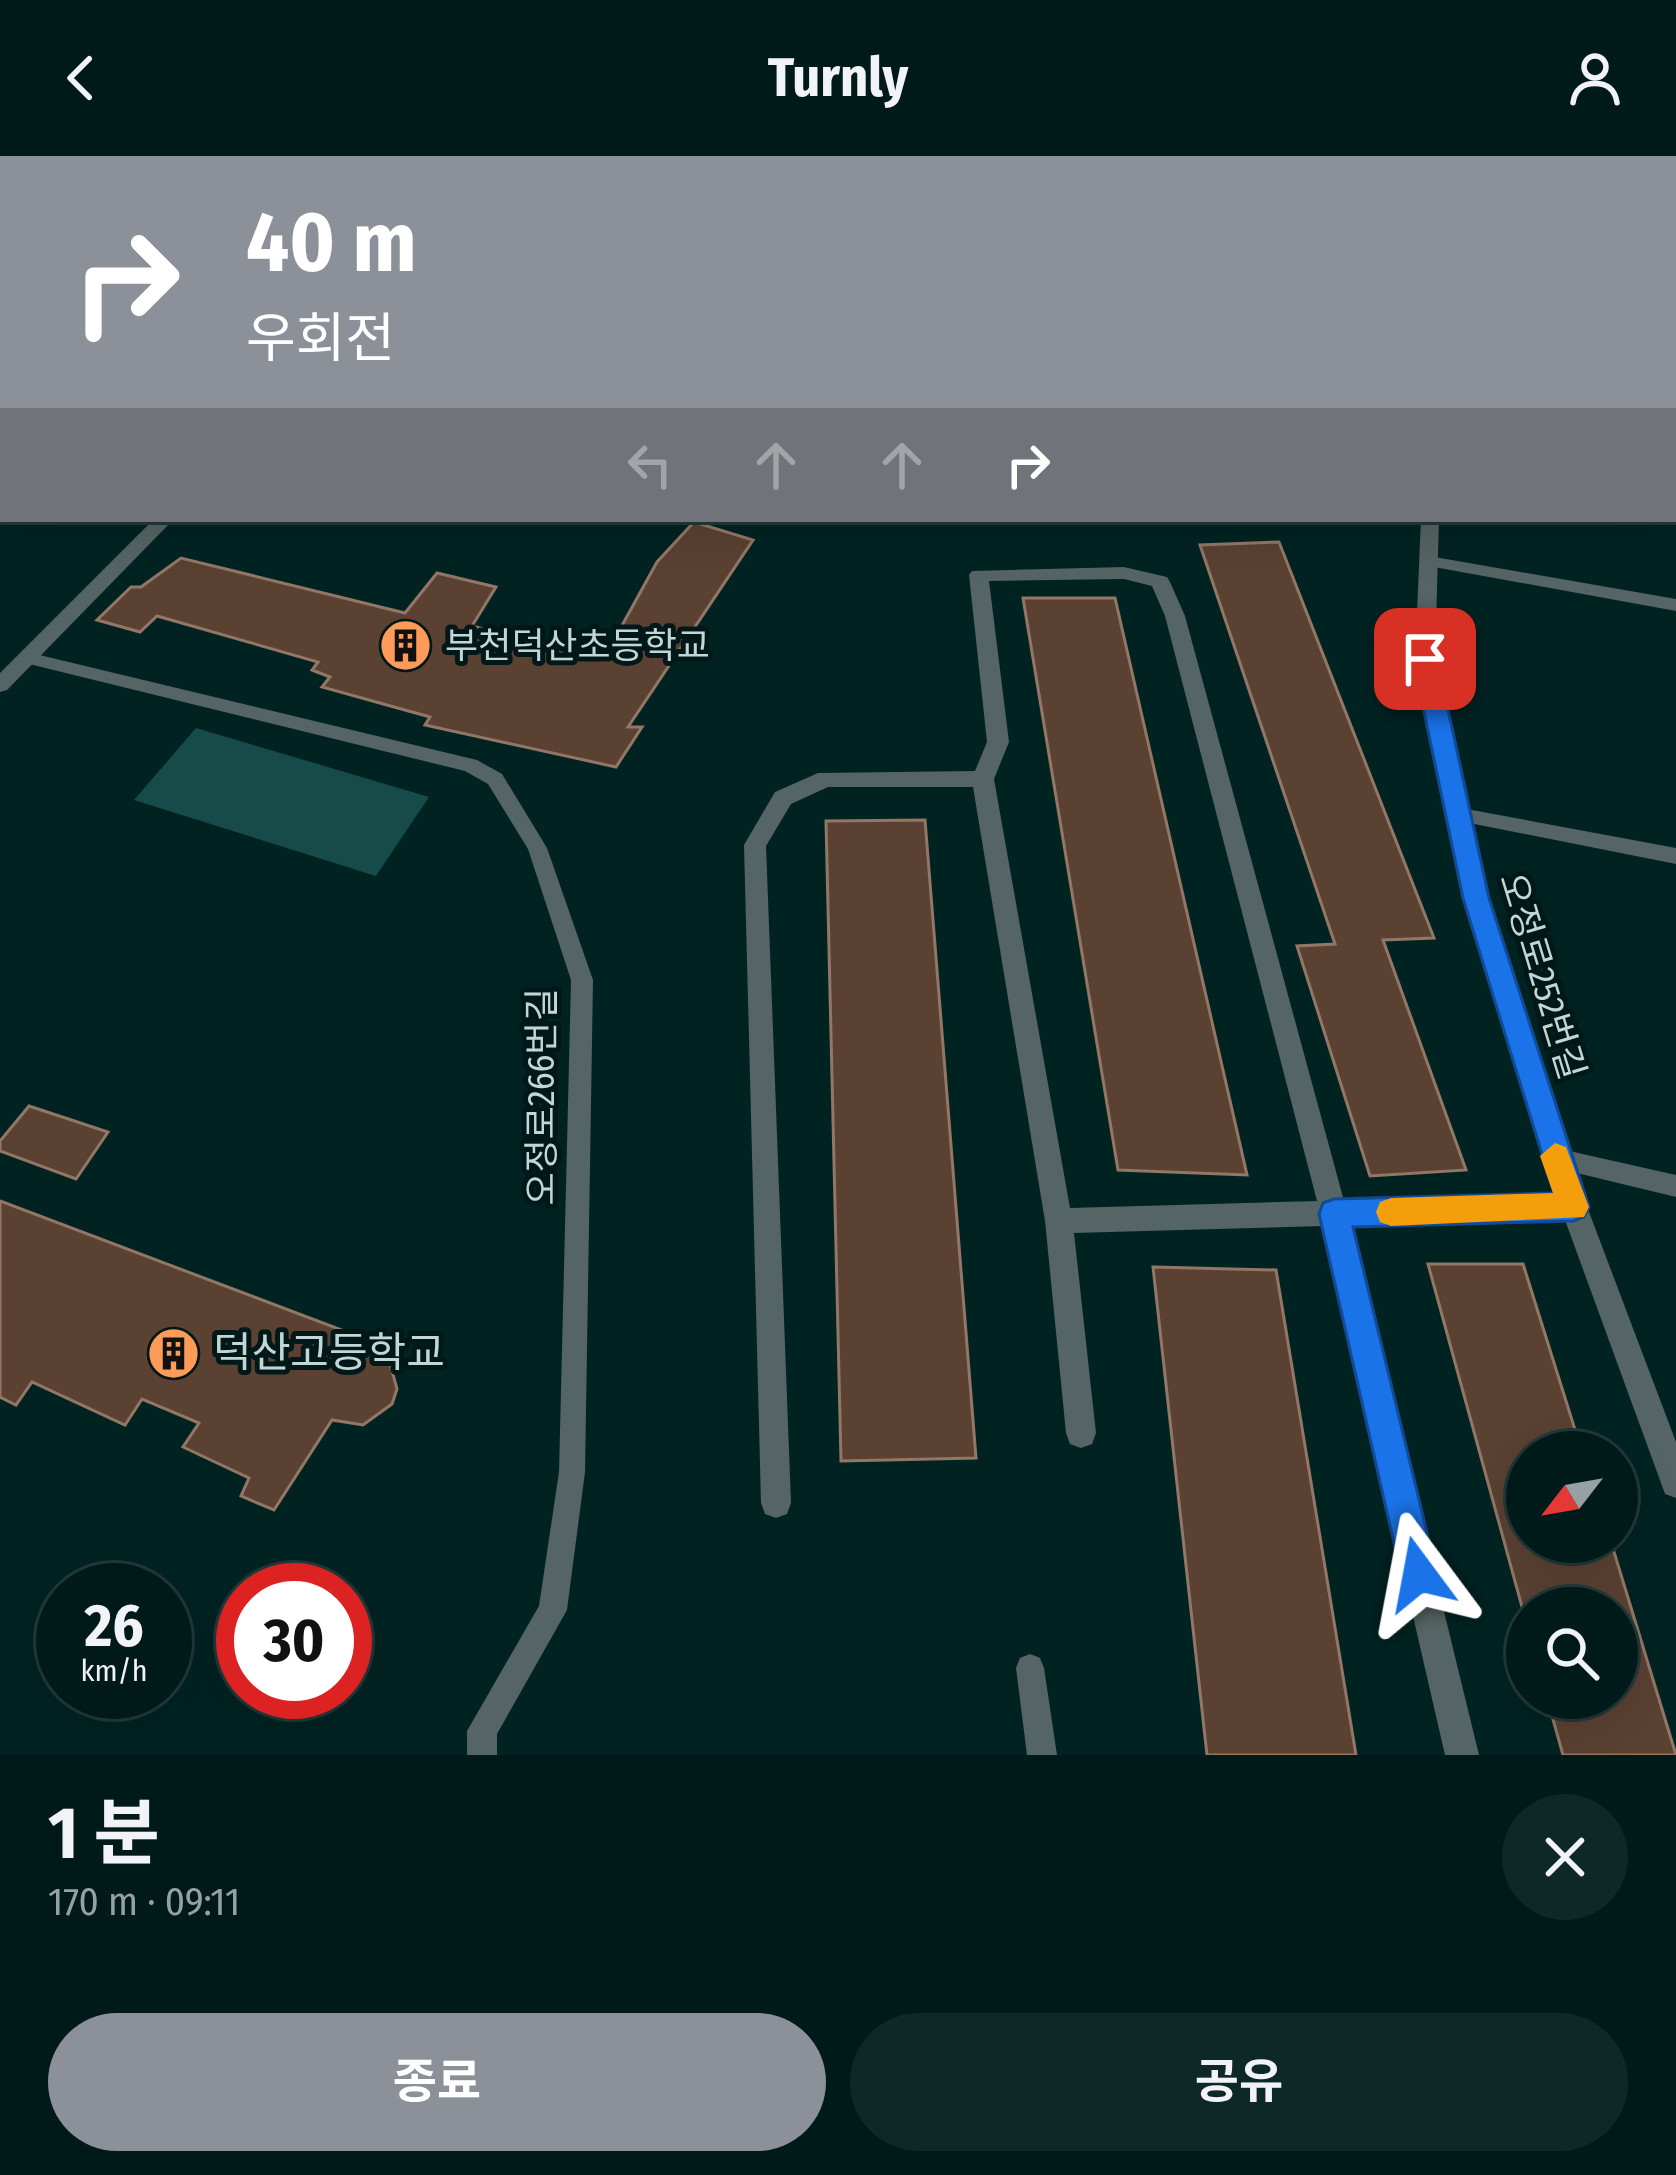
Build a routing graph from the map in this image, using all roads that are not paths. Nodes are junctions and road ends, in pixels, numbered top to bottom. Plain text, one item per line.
1 (162, 522) edge
2 (1430, 522) edge
3 (1429, 561) junction
4 (1676, 605) edge
5 (27, 658) junction
6 (0, 685) edge
7 (982, 779) junction
8 (1456, 814) junction
9 (1676, 856) edge
10 (1556, 1159) junction
11 (1676, 1186) edge
12 (1573, 1207) junction
13 (1334, 1214) junction
14 (1059, 1221) junction
15 (1081, 1433) dead end
16 (1676, 1484) edge
17 (776, 1503) dead end
18 (1030, 1668) dead end
19 (482, 1755) edge
20 (1042, 1755) edge
21 (1462, 1755) edge

1 - 5 street
2 - 3 street, 오정로252번길
3 - 4 lane
3 - 8 street, 오정로252번길
5 - 6 street
5 - 19 lane, 오정로266번길
7 - 13 street
7 - 14 street
7 - 17 street
8 - 9 lane, 오정로252번길
8 - 10 street, 오정로252번길
10 - 11 lane
10 - 12 street, 오정로252번길
12 - 13 street
12 - 16 street, 오정로252번길
13 - 14 street
13 - 21 street
14 - 15 street
18 - 20 lane

